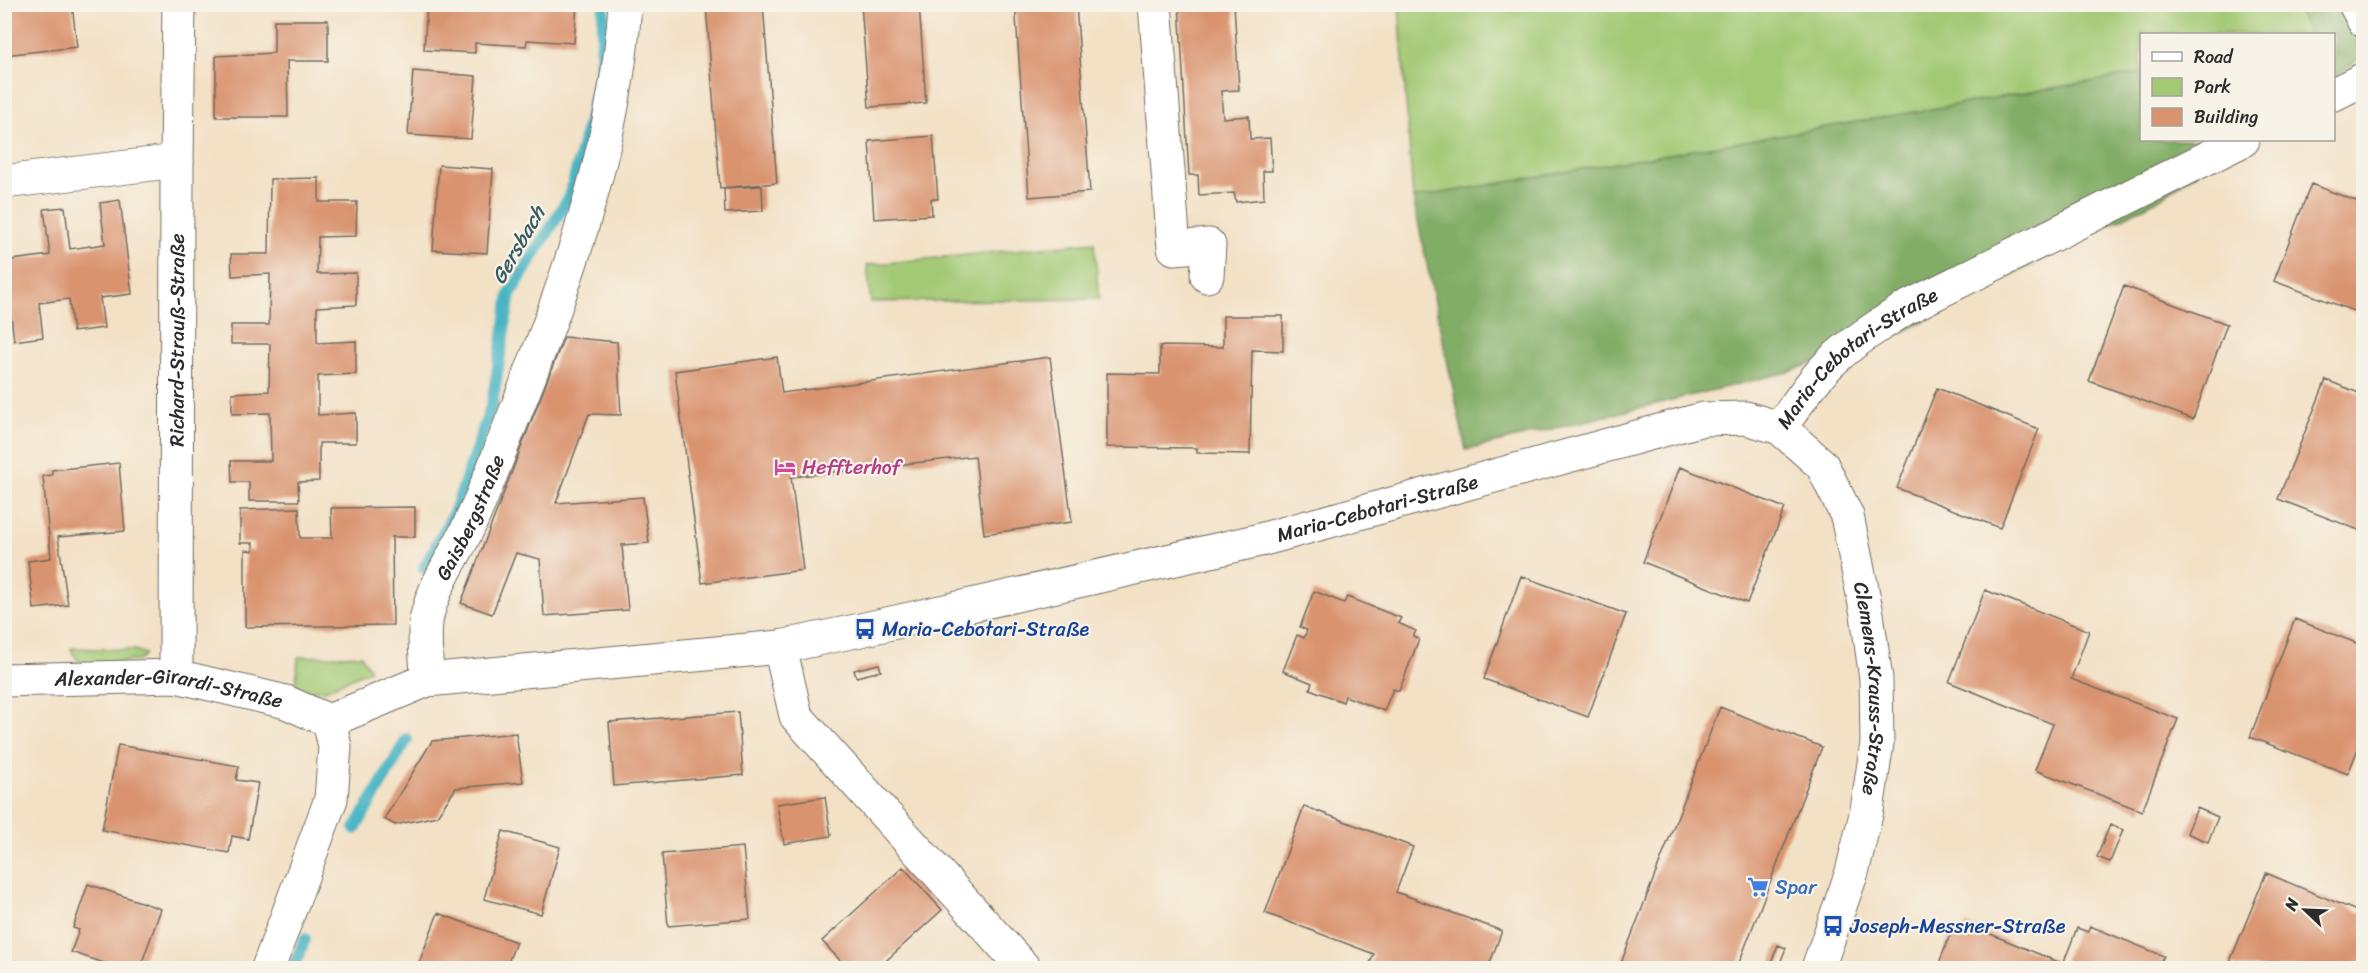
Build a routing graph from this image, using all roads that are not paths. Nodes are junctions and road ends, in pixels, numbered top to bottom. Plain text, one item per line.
1 (179, 4) edge
2 (624, 4) edge
3 (1155, 4) edge
4 (2355, 4) edge
5 (2364, 21) edge
6 (2364, 79) edge
7 (2335, 94) edge
8 (2241, 141) edge
9 (177, 161) junction
10 (4, 182) edge
11 (1207, 276) dead end
12 (1780, 428) junction
13 (780, 647) junction
14 (176, 676) junction
15 (4, 680) edge
16 (427, 680) junction
17 (329, 721) junction
18 (268, 969) edge
19 (1024, 969) edge
20 (1818, 969) edge

1 - 9 street, Richard-Strauß-Straße
2 - 16 street, Gaisbergstraße
3 - 11 street
4 - 5 street
6 - 7 street
8 - 12 street, Maria-Cebotari-Straße
9 - 10 street
9 - 14 street, Richard-Strauß-Straße
12 - 13 street, Maria-Cebotari-Straße
12 - 20 street, Clemens-Krauss-Straße
13 - 16 street, Maria-Cebotari-Straße
13 - 19 street
14 - 15 street, Alexander-Girardi-Straße
14 - 17 street, Alexander-Girardi-Straße
16 - 17 street
17 - 18 street

